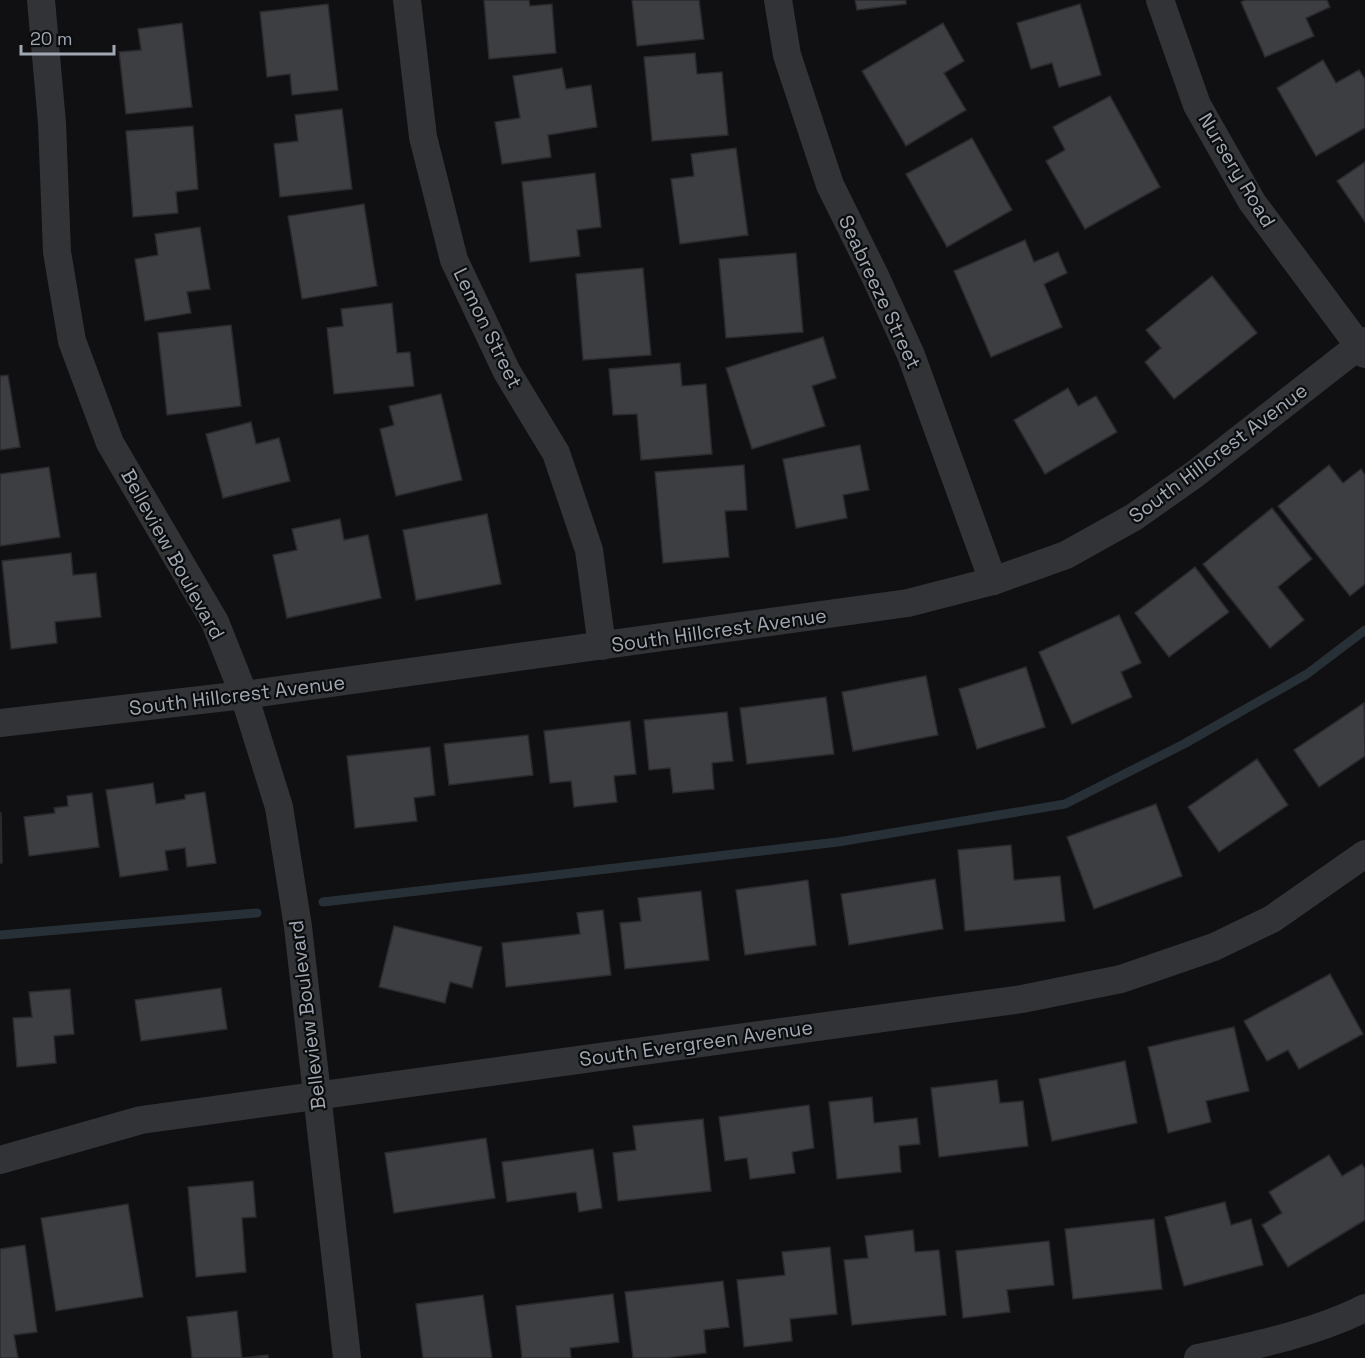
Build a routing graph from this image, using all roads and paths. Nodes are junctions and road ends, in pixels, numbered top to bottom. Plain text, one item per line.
1 (41, 0) edge
2 (407, 0) edge
3 (778, 0) edge
4 (1160, 0) edge
5 (1363, 347) edge
6 (993, 581) junction
7 (602, 646) junction
8 (244, 696) junction
9 (0, 723) edge
10 (1365, 854) edge
11 (316, 1096) junction
12 (0, 1160) edge
13 (1365, 1308) edge
14 (347, 1358) edge
15 (1198, 1358) edge

1 - 8 street, Belleview Boulevard
2 - 7 street, Lemon Street
3 - 6 street, Seabreeze Street
4 - 5 street, Nursery Road
5 - 6 street, South Hillcrest Avenue
6 - 7 street, South Hillcrest Avenue
7 - 8 street, South Hillcrest Avenue
8 - 9 street, South Hillcrest Avenue
8 - 11 street, Belleview Boulevard
10 - 11 street, South Evergreen Avenue
11 - 12 street, South Evergreen Avenue
11 - 14 street, Belleview Boulevard
13 - 15 street

